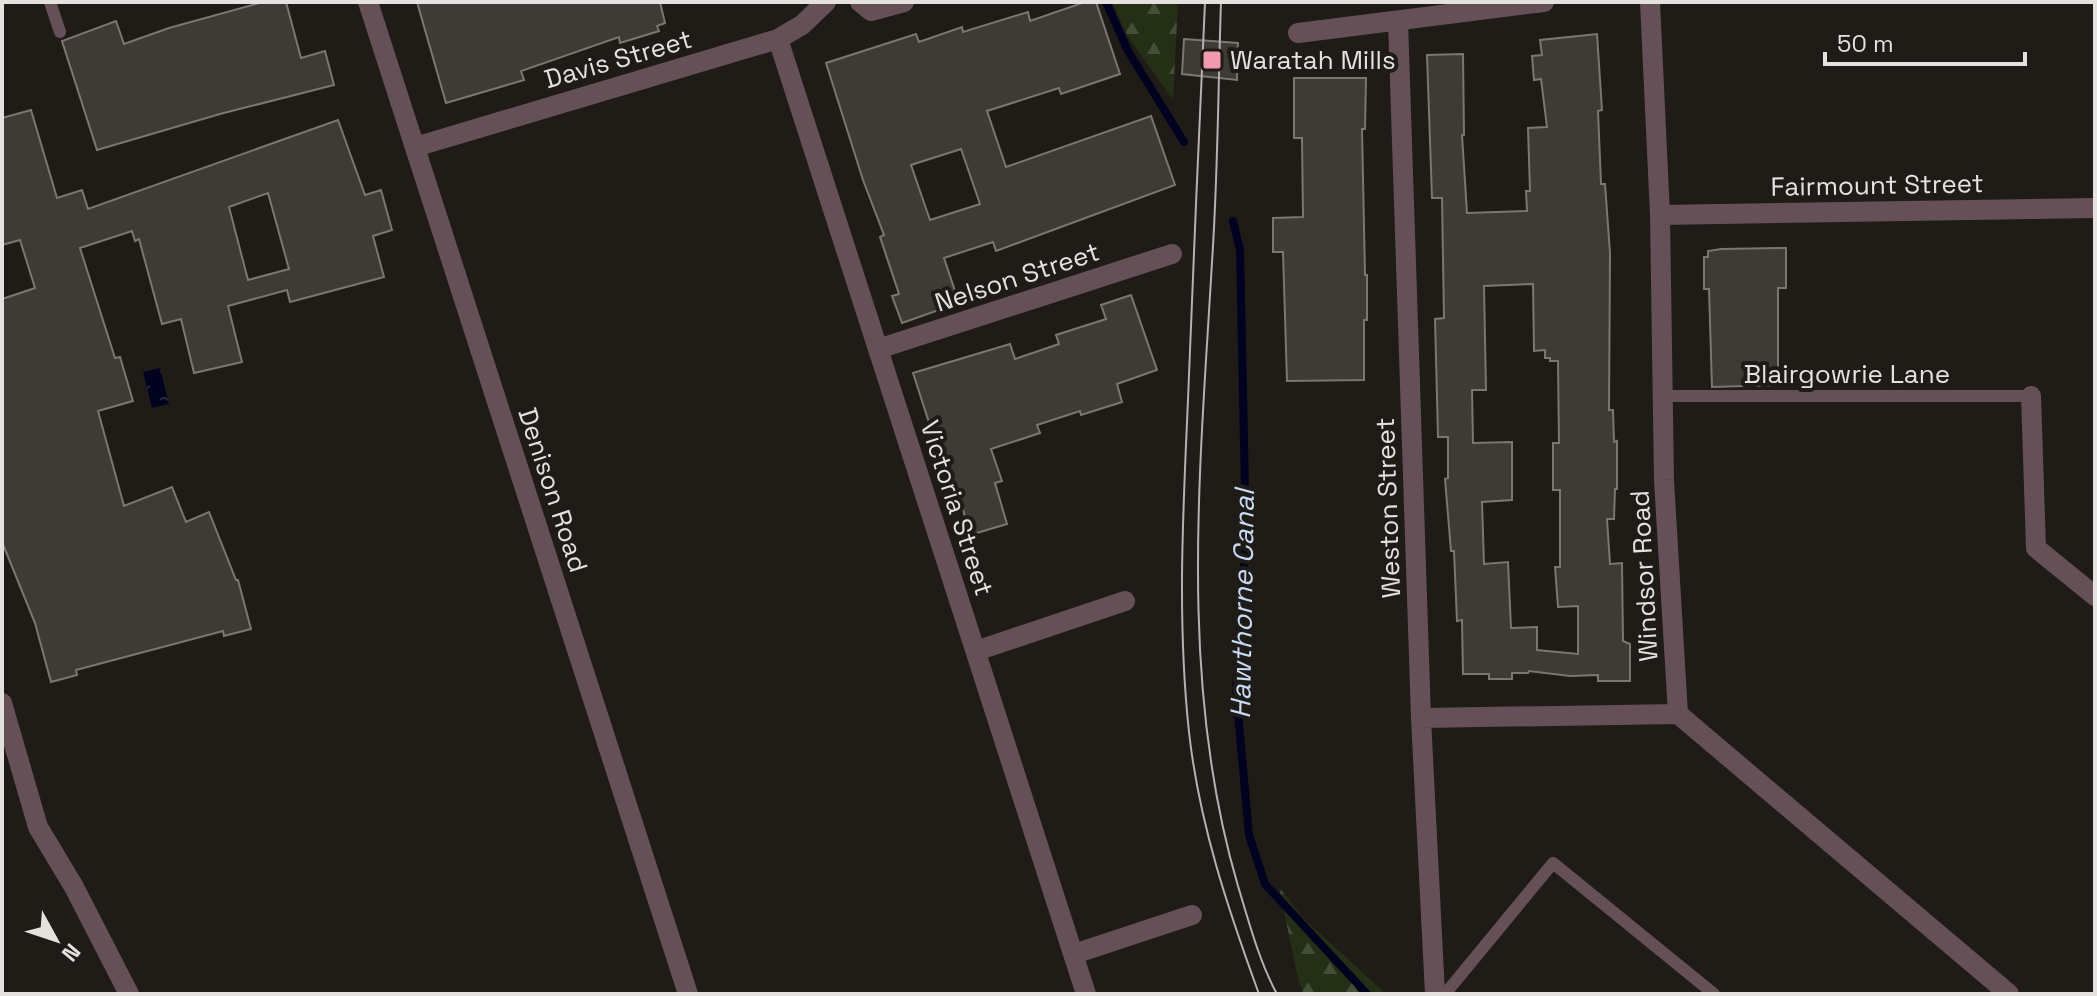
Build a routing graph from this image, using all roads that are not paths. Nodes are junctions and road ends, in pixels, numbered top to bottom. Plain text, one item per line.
1 (50, 2) edge
2 (368, 2) edge
3 (826, 2) edge
4 (860, 2) edge
5 (904, 2) edge
6 (1544, 2) edge
7 (1650, 2) edge
8 (1398, 21) junction
9 (60, 32) dead end
10 (1298, 33) dead end
11 (778, 39) junction
12 (415, 147) junction
13 (2095, 208) edge
14 (1660, 215) junction
15 (1172, 254) dead end
16 (878, 349) junction
17 (1662, 396) junction
18 (2031, 396) joint
19 (2095, 596) edge
20 (1125, 601) dead end
21 (976, 651) junction
22 (2, 703) edge
23 (1678, 714) junction
24 (1421, 718) junction
25 (1192, 915) dead end
26 (1074, 954) junction
27 (129, 994) edge
28 (688, 994) edge
29 (1086, 994) edge
30 (1435, 994) edge
31 (1445, 994) edge
32 (1714, 994) edge
33 (2009, 994) edge

1 - 9 lane
2 - 12 street, Denison Road
3 - 11 street, Davis Street
4 - 5 street
6 - 8 street
7 - 14 street, Windsor Road
8 - 10 street
8 - 24 street, Weston Street
11 - 12 street, Davis Street
11 - 16 street, Victoria Street
12 - 28 street, Denison Road
13 - 14 street, Fairmount Street
14 - 17 street, Windsor Road
15 - 16 street, Nelson Street
16 - 21 street, Victoria Street
17 - 18 lane, Blairgowrie Lane
17 - 23 street, Windsor Road
18 - 19 street
20 - 21 street
21 - 26 street, Victoria Street
22 - 27 street
23 - 24 street
23 - 33 street
24 - 30 street, Weston Street
25 - 26 street
26 - 29 street, Victoria Street
31 - 32 lane

